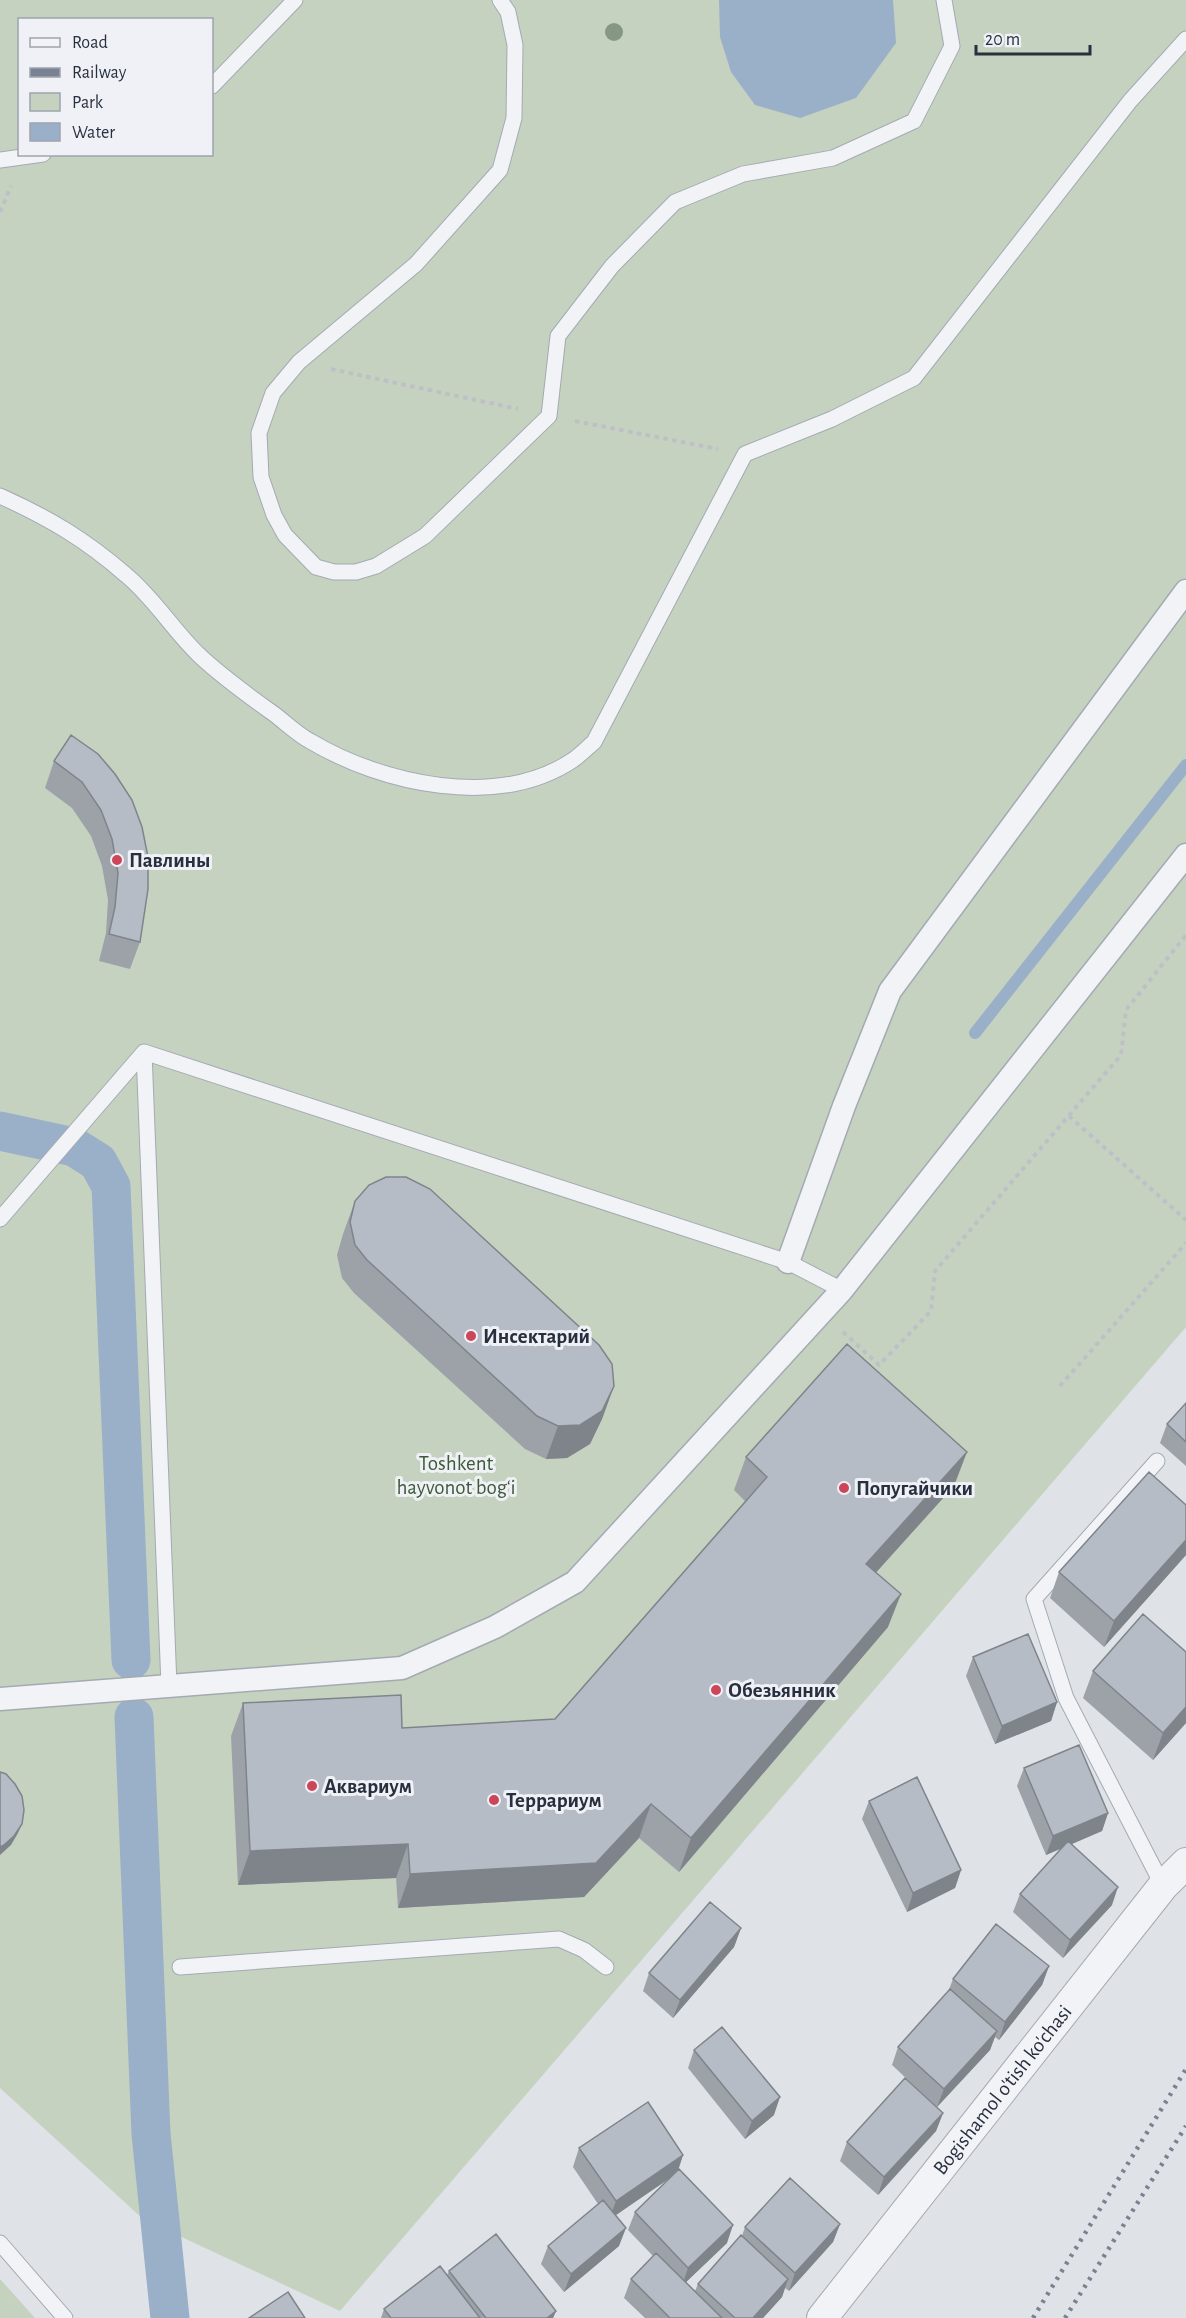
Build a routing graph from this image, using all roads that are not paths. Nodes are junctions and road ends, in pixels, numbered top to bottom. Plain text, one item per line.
1 (295, 0) edge
2 (500, 0) edge
3 (944, 0) edge
4 (1186, 39) edge
5 (213, 85) edge
6 (29, 156) edge
7 (0, 160) edge
8 (0, 496) edge
9 (1186, 591) edge
10 (1186, 855) edge
11 (144, 1052) junction
12 (0, 1219) edge
13 (788, 1262) junction
14 (842, 1290) junction
15 (1157, 1461) dead end
16 (169, 1686) junction
17 (0, 1699) edge
18 (1186, 1863) edge
19 (1163, 1886) junction
20 (606, 1967) dead end
21 (180, 1968) dead end
22 (0, 2243) edge
23 (65, 2318) edge
24 (822, 2318) edge

1 - 5 lane
2 - 3 lane
4 - 8 lane
6 - 7 lane
9 - 13 street
10 - 14 street
11 - 12 lane
11 - 13 lane
11 - 16 lane
13 - 14 lane
14 - 16 street
15 - 19 lane
16 - 17 street
18 - 19 street, Bogishamol o'tish ko'chasi
19 - 24 street, Bogishamol o'tish ko'chasi
20 - 21 lane
22 - 23 lane

